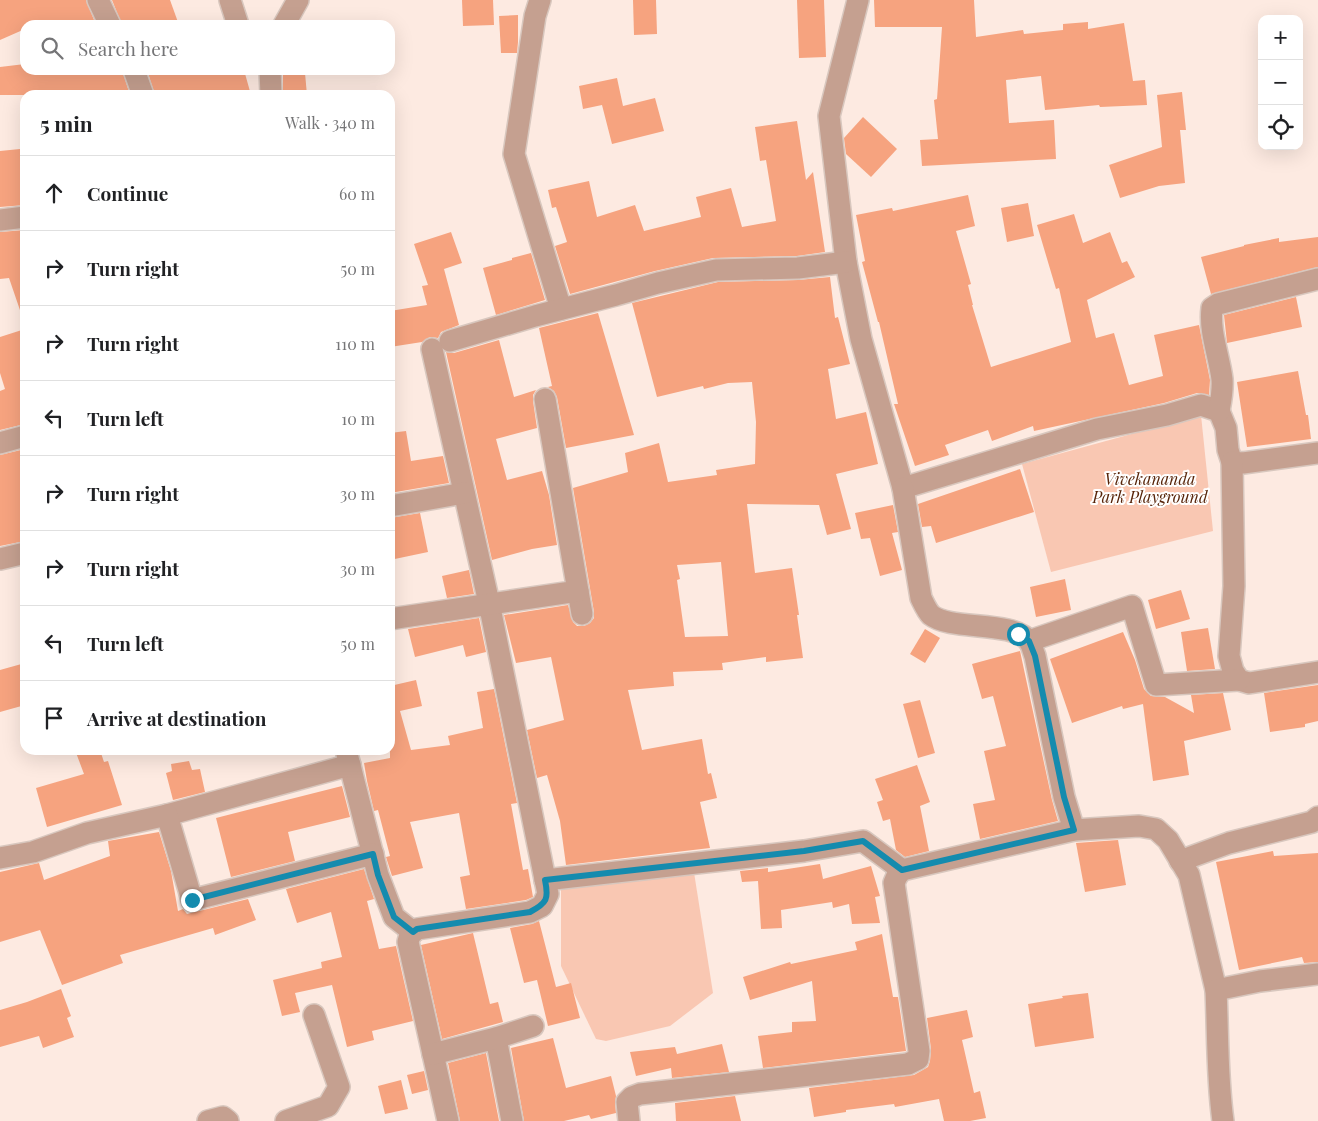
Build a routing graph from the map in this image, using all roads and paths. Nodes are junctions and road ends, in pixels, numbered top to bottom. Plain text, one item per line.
1 (98, 0) edge
2 (230, 0) edge
3 (298, 0) edge
4 (540, 0) edge
5 (858, 0) edge
6 (108, 20) edge
7 (236, 20) edge
8 (287, 20) edge
9 (136, 75) edge
10 (270, 75) edge
11 (141, 90) edge
12 (270, 90) edge
13 (20, 218) edge
14 (0, 220) edge
15 (846, 262) junction
16 (1318, 279) edge
17 (561, 309) junction
18 (545, 399) dead end
19 (1219, 411) junction
20 (20, 437) edge
21 (0, 443) edge
22 (1318, 453) edge
23 (1232, 462) junction
24 (903, 488) junction
25 (464, 493) junction
26 (395, 505) edge
27 (20, 554) edge
28 (0, 559) edge
29 (578, 590) junction
30 (488, 603) junction
31 (582, 614) dead end
32 (395, 618) edge
33 (1029, 641) junction
34 (1318, 672) edge
35 (1239, 680) junction
36 (348, 757) edge
37 (167, 815) junction
38 (1318, 817) edge
39 (1074, 830) junction
40 (373, 854) junction
41 (0, 858) edge
42 (1180, 861) junction
43 (902, 870) junction
44 (545, 880) junction
45 (413, 932) junction
46 (1318, 974) edge
47 (1216, 990) junction
48 (314, 1015) dead end
49 (533, 1026) dead end
50 (496, 1038) junction
51 (433, 1054) junction
52 (442, 1119) edge
53 (208, 1121) edge
54 (228, 1121) edge
55 (286, 1121) edge
56 (512, 1121) edge
57 (629, 1121) edge
58 (1223, 1121) edge

1 - 6 street
2 - 7 street
3 - 8 street
4 - 17 street
5 - 15 street
9 - 11 street
10 - 12 street
13 - 14 street
15 - 17 street
15 - 24 street
16 - 19 street
17 - 25 street
18 - 29 street
19 - 23 street
19 - 24 street
20 - 21 street
22 - 23 street
23 - 35 street
24 - 33 street
25 - 26 street
25 - 30 street
27 - 28 street
29 - 30 street
29 - 31 street
30 - 32 street
30 - 44 street
33 - 35 street
33 - 39 street
34 - 35 street
36 - 37 street
36 - 40 street
37 - 40 street
37 - 41 street
38 - 42 street
39 - 42 street
39 - 43 street
40 - 45 street
42 - 47 street
43 - 44 street
43 - 57 street
44 - 45 street
45 - 51 street
46 - 47 street
47 - 58 street
48 - 55 street
49 - 50 street
50 - 51 street
50 - 56 street
51 - 52 street
53 - 54 street

